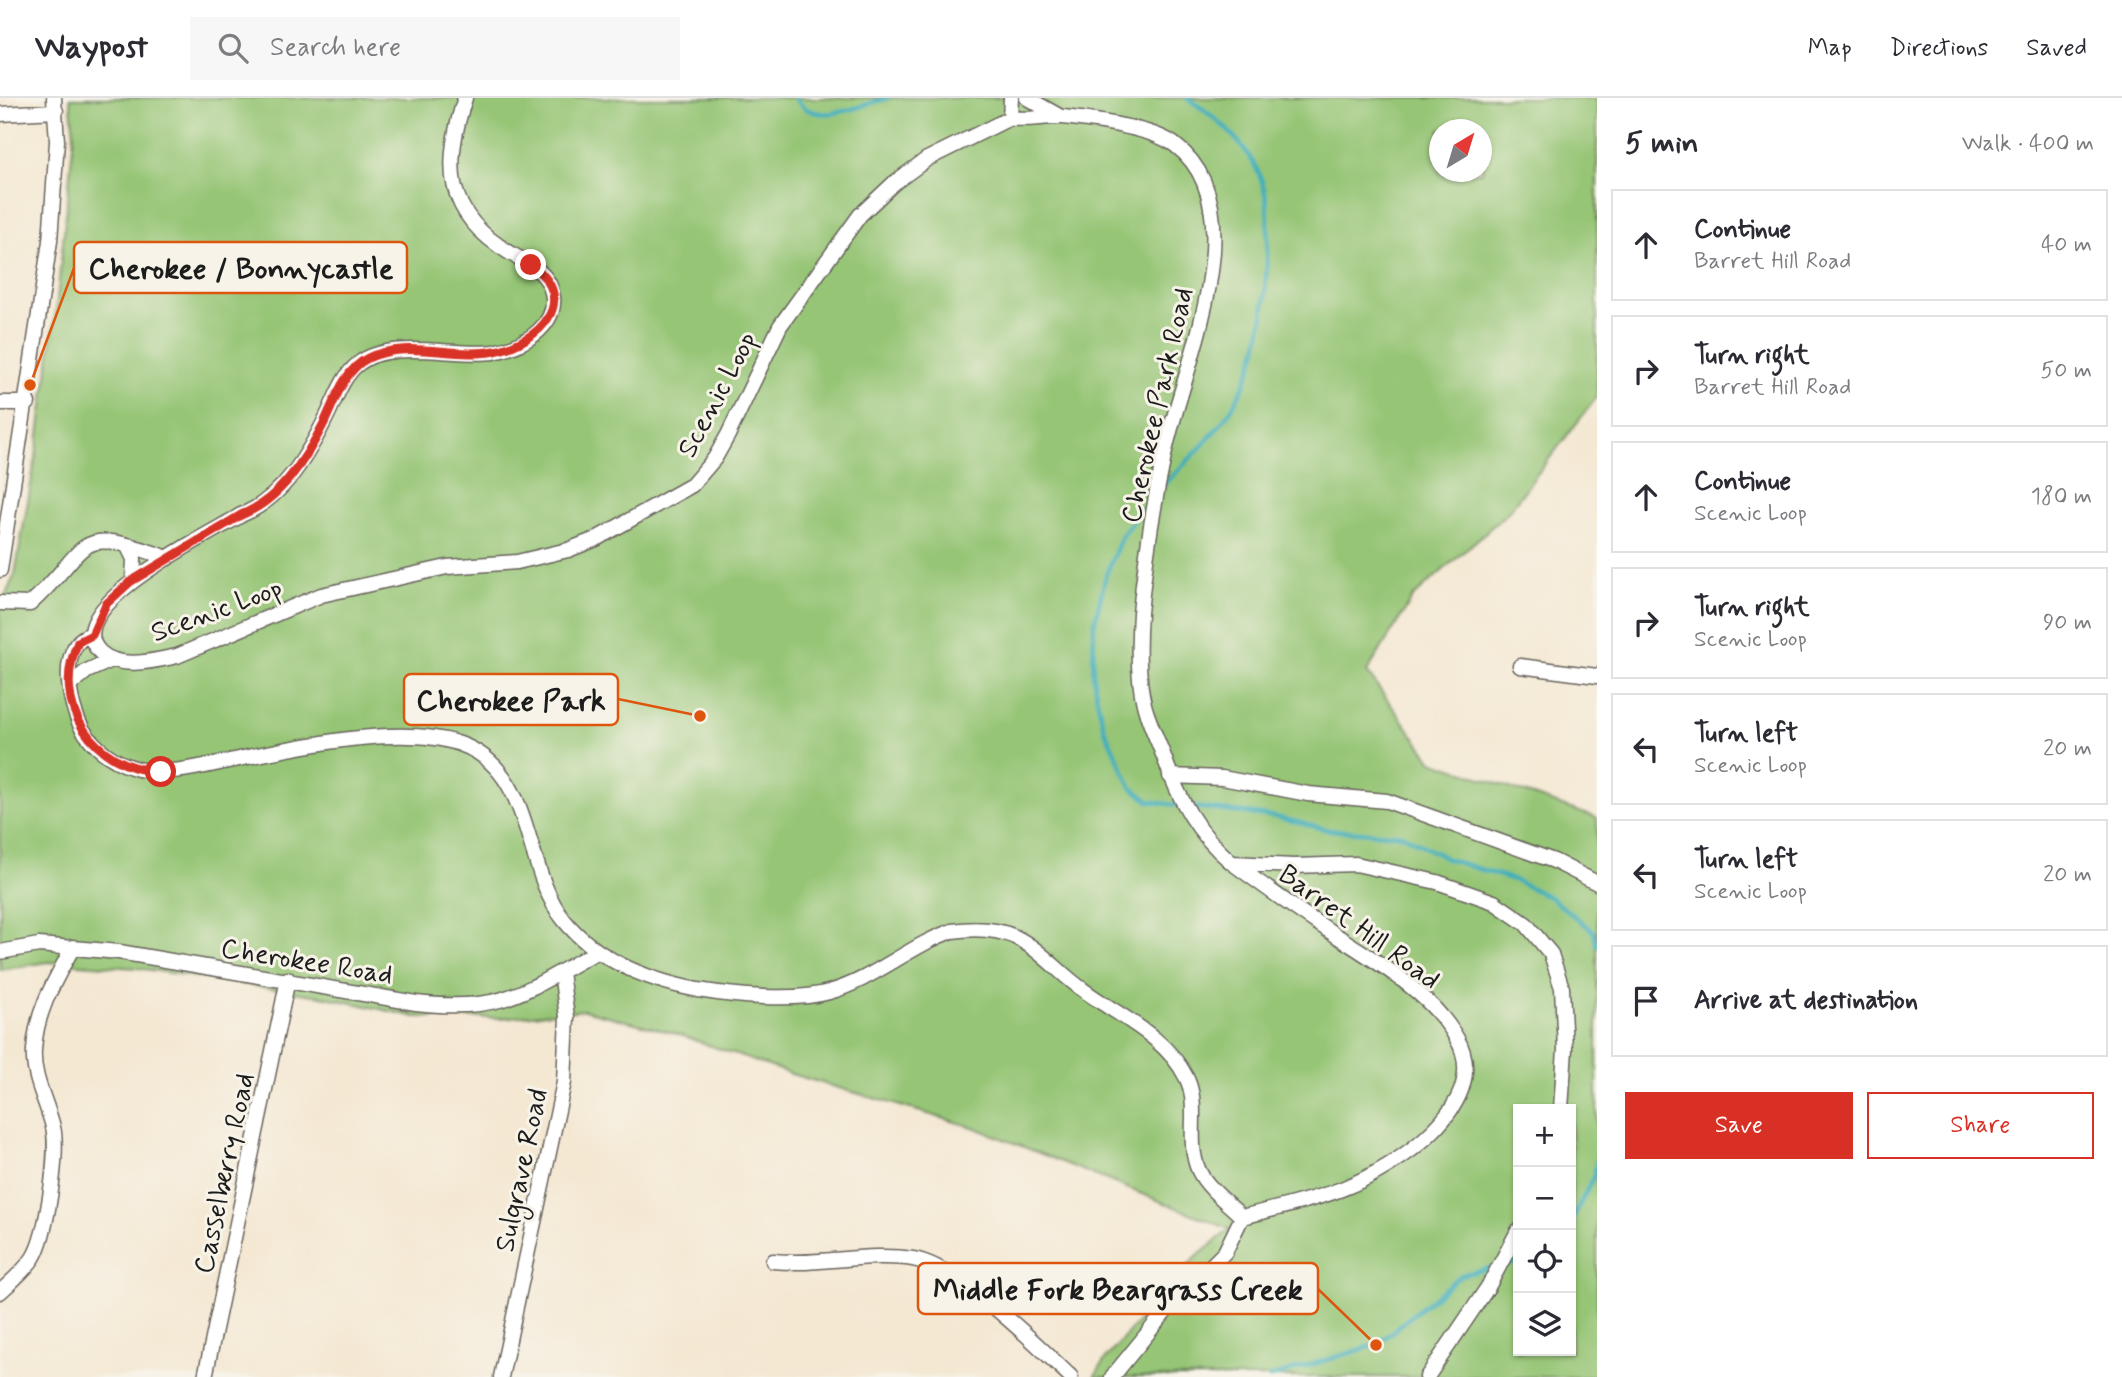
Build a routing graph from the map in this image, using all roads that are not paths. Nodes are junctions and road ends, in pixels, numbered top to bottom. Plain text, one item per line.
1 (465, 98) edge
2 (1011, 98) edge
3 (1027, 98) edge
4 (55, 105) edge
5 (0, 114) edge
6 (1061, 117) junction
7 (1010, 118) junction
8 (0, 403) edge
9 (28, 403) junction
10 (128, 547) junction
11 (168, 558) junction
12 (0, 570) edge
13 (133, 579) junction
14 (0, 603) edge
15 (92, 635) junction
16 (112, 660) junction
17 (1520, 666) dead end
18 (1597, 676) edge
19 (71, 684) junction
20 (1171, 779) junction
21 (1231, 862) junction
22 (1597, 883) edge
23 (73, 947) junction
24 (596, 952) junction
25 (0, 953) edge
26 (561, 972) junction
27 (288, 979) junction
28 (1561, 1104) edge
29 (1242, 1217) junction
30 (1513, 1242) edge
31 (773, 1261) dead end
32 (0, 1292) edge
33 (205, 1377) edge
34 (501, 1377) edge
35 (1071, 1377) edge
36 (1112, 1377) edge
37 (1427, 1377) edge

1 - 11 street, Scenic Loop
2 - 7 street
3 - 6 street, Cherokee Park Road
4 - 5 street
4 - 9 street
6 - 7 street, Cherokee Park Road
6 - 20 street, Cherokee Park Road
7 - 16 street, Scenic Loop
8 - 9 street
9 - 12 street
10 - 11 street
10 - 13 street
10 - 14 street
11 - 13 street, Scenic Loop
13 - 15 street, Scenic Loop
15 - 16 street
15 - 19 street
16 - 19 street
17 - 18 street
19 - 24 street
20 - 21 street, Cherokee Park Road
20 - 22 street
21 - 28 street
21 - 29 street, Barret Hill Road
23 - 25 street, Cherokee Road
23 - 27 street, Cherokee Road
23 - 32 street
24 - 26 street, Cherokee Road
24 - 29 street
26 - 27 street, Cherokee Road
26 - 34 street, Sulgrave Road
27 - 33 street, Casselberry Road
29 - 36 street
30 - 37 street
31 - 35 street

